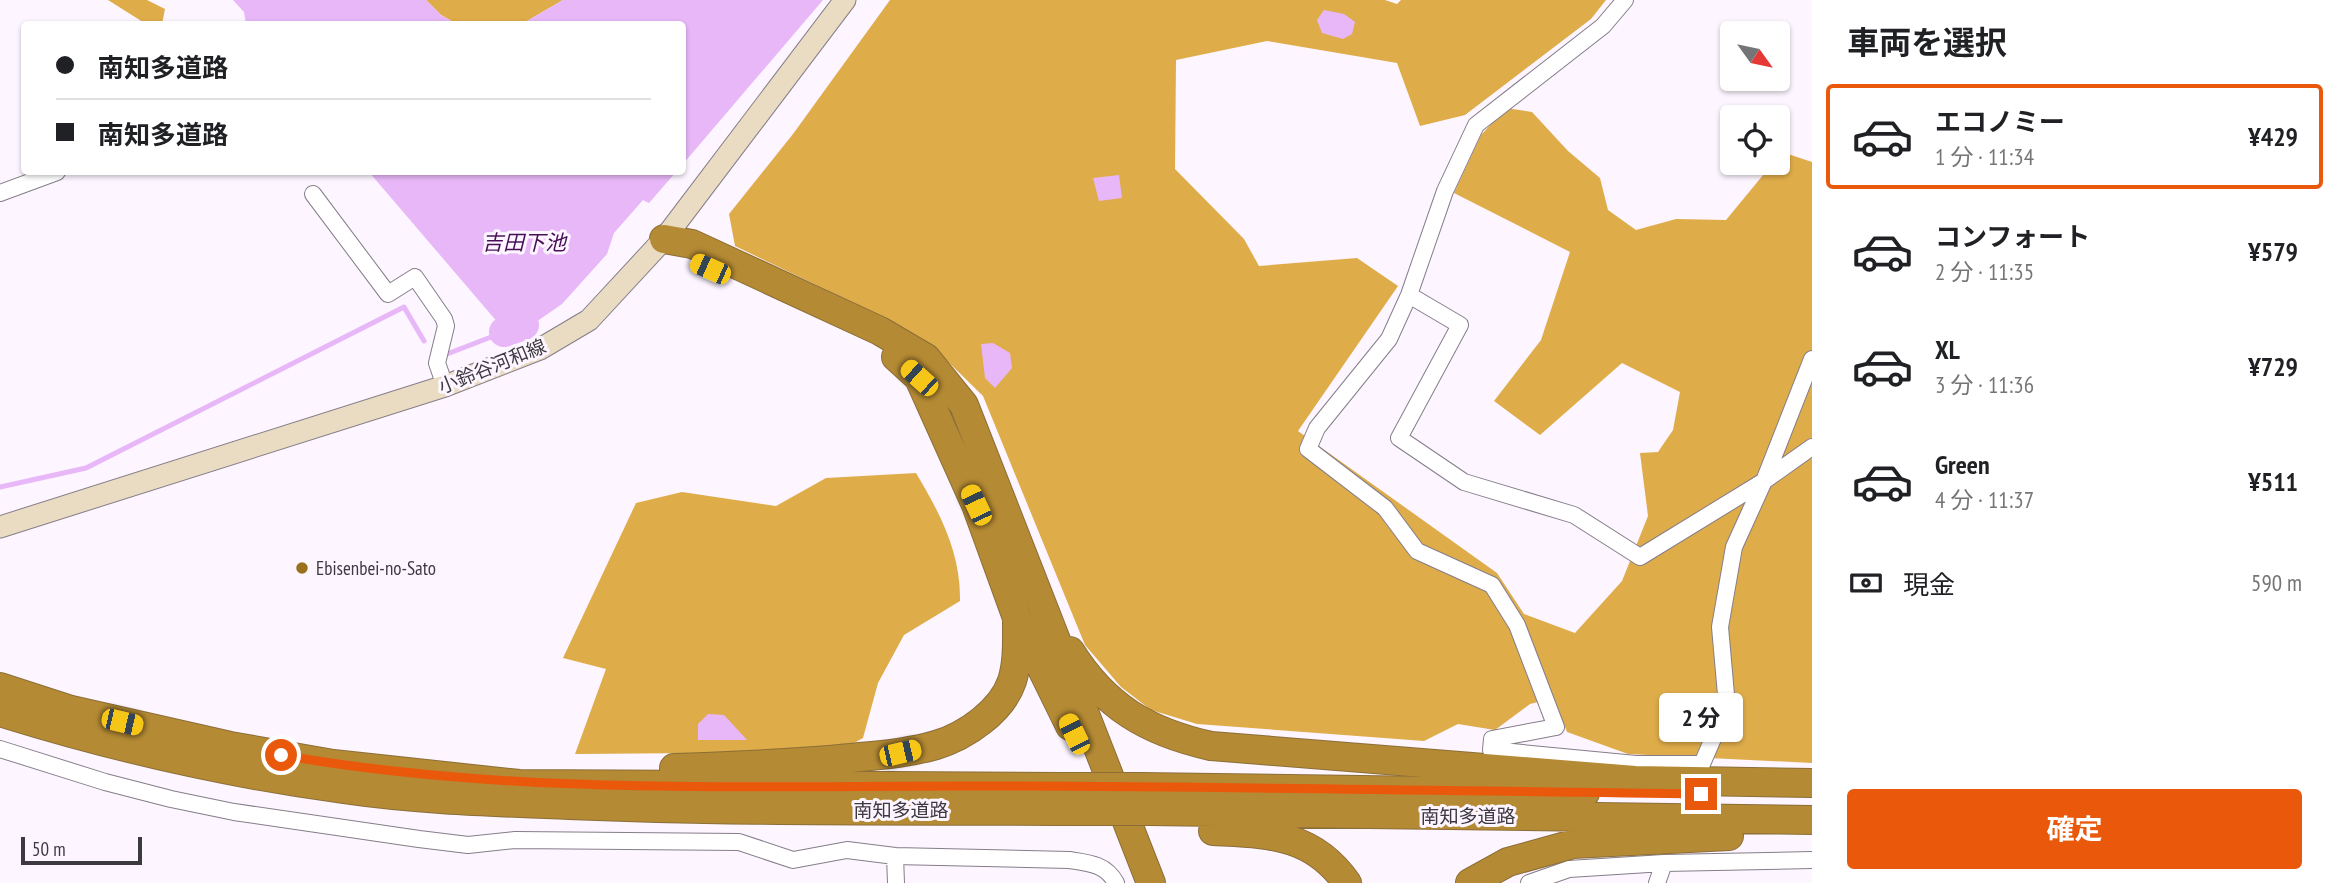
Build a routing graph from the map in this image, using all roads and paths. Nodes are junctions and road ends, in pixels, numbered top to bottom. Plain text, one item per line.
1 (845, 0) edge
2 (1625, 0) edge
3 (49, 175) edge
4 (0, 193) edge
5 (313, 194) dead end
6 (664, 239) junction
7 (1409, 295) junction
8 (1812, 359) edge
9 (445, 386) junction
10 (1812, 447) edge
11 (1764, 481) junction
12 (0, 527) edge
13 (1048, 616) junction
14 (1017, 618) junction
15 (0, 687) edge
16 (0, 712) edge
17 (0, 748) edge
18 (1812, 783) edge
19 (519, 784) junction
20 (1812, 796) edge
21 (1070, 808) junction
22 (1149, 808) junction
23 (1812, 820) edge
24 (1812, 836) edge
25 (895, 856) junction
26 (1812, 860) edge
27 (1664, 863) junction
28 (897, 883) edge
29 (1116, 883) edge
30 (1136, 883) edge
31 (1151, 883) edge
32 (1347, 883) edge
33 (1470, 883) edge
34 (1529, 883) edge
35 (1657, 883) edge

1 - 6 main road, 小鈴谷河和線
2 - 7 street
3 - 4 street
5 - 9 street
6 - 9 main road, 小鈴谷河和線
6 - 13 highway
6 - 14 highway
7 - 11 street
7 - 11 street
8 - 11 street
9 - 12 main road, 小鈴谷河和線
10 - 11 street
13 - 18 highway
13 - 31 highway
14 - 19 highway
14 - 30 highway
15 - 19 highway, 南知多道路
16 - 21 highway, 南知多道路
17 - 25 street
19 - 21 highway, 南知多道路
20 - 22 highway, 南知多道路
21 - 22 highway, 南知多道路, bridge
22 - 23 highway, 南知多道路
22 - 32 highway
24 - 33 highway
25 - 28 street
25 - 29 street
26 - 27 street
27 - 34 street
27 - 35 street

